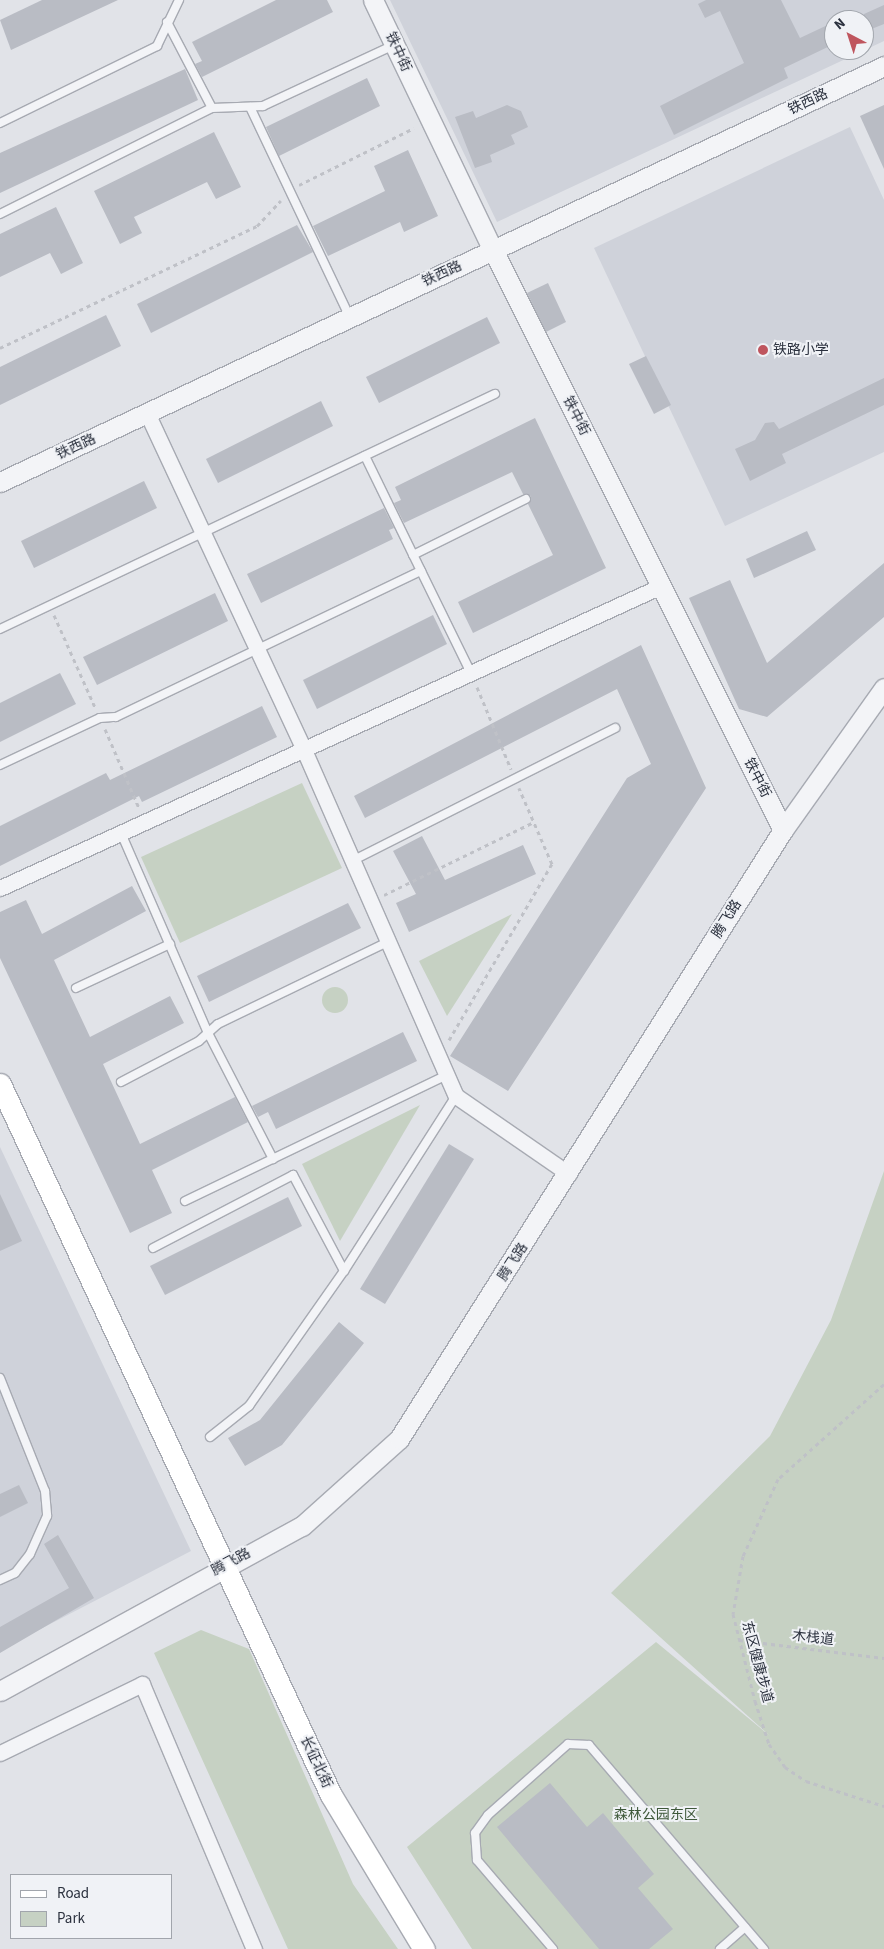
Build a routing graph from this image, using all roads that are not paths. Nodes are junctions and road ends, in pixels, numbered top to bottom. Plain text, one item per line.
1 (179, 0) edge
2 (373, 0) edge
3 (168, 22) junction
4 (395, 45) junction
5 (884, 66) edge
6 (250, 107) junction
7 (212, 108) junction
8 (0, 123) edge
9 (0, 214) edge
10 (493, 250) junction
11 (350, 318) junction
12 (495, 394) dead end
13 (147, 414) junction
14 (365, 456) junction
15 (0, 482) edge
16 (526, 499) dead end
17 (202, 533) junction
18 (413, 555) junction
19 (421, 571) junction
20 (661, 586) junction
21 (0, 629) edge
22 (256, 649) junction
23 (471, 673) junction
24 (884, 688) edge
25 (615, 728) dead end
26 (304, 750) junction
27 (0, 765) edge
28 (783, 830) junction
29 (121, 833) junction
30 (352, 861) junction
31 (0, 888) edge
32 (388, 942) junction
33 (170, 944) junction
34 (76, 988) dead end
35 (208, 1033) junction
36 (447, 1075) junction
37 (122, 1082) dead end
38 (0, 1084) edge
39 (456, 1096) junction
40 (273, 1158) junction
41 (569, 1174) junction
42 (185, 1201) dead end
43 (153, 1248) dead end
44 (344, 1271) junction
45 (0, 1378) edge
46 (210, 1437) dead end
47 (226, 1564) junction
48 (0, 1580) edge
49 (0, 1691) edge
50 (0, 1753) edge
51 (745, 1928) junction
52 (254, 1949) edge
53 (424, 1949) edge
54 (553, 1949) edge
55 (720, 1949) edge
56 (764, 1949) edge

1 - 3 lane
2 - 4 street, 铁中街
3 - 7 lane
3 - 8 lane
4 - 6 lane
4 - 10 street, 铁中街
5 - 10 street, 铁西路
6 - 7 lane
6 - 11 lane
7 - 9 lane
10 - 11 street, 铁西路
10 - 20 street, 铁中街
11 - 13 street, 铁西路
12 - 14 lane
13 - 15 street, 铁西路
13 - 17 street
14 - 17 lane
14 - 18 lane
16 - 18 lane
17 - 21 lane
17 - 22 street
18 - 19 lane
19 - 22 lane
19 - 23 lane
20 - 23 street
20 - 28 street, 铁中街
22 - 26 street
22 - 27 lane
23 - 26 street
24 - 28 street, 腾飞路
25 - 30 lane
26 - 29 street
26 - 30 street
28 - 41 street, 腾飞路
29 - 31 street
29 - 33 lane
30 - 32 street
32 - 35 lane
32 - 36 street
33 - 34 lane
33 - 35 lane
35 - 37 lane
35 - 40 lane
36 - 39 street
36 - 40 lane
38 - 47 main road, 长征北街
39 - 41 street
39 - 44 lane
40 - 42 lane
41 - 47 street, 腾飞路
43 - 44 lane
44 - 46 lane
45 - 48 lane
47 - 49 street, 腾飞路
47 - 53 main road, 长征北街
50 - 52 street
51 - 54 lane
51 - 55 lane
51 - 56 lane

